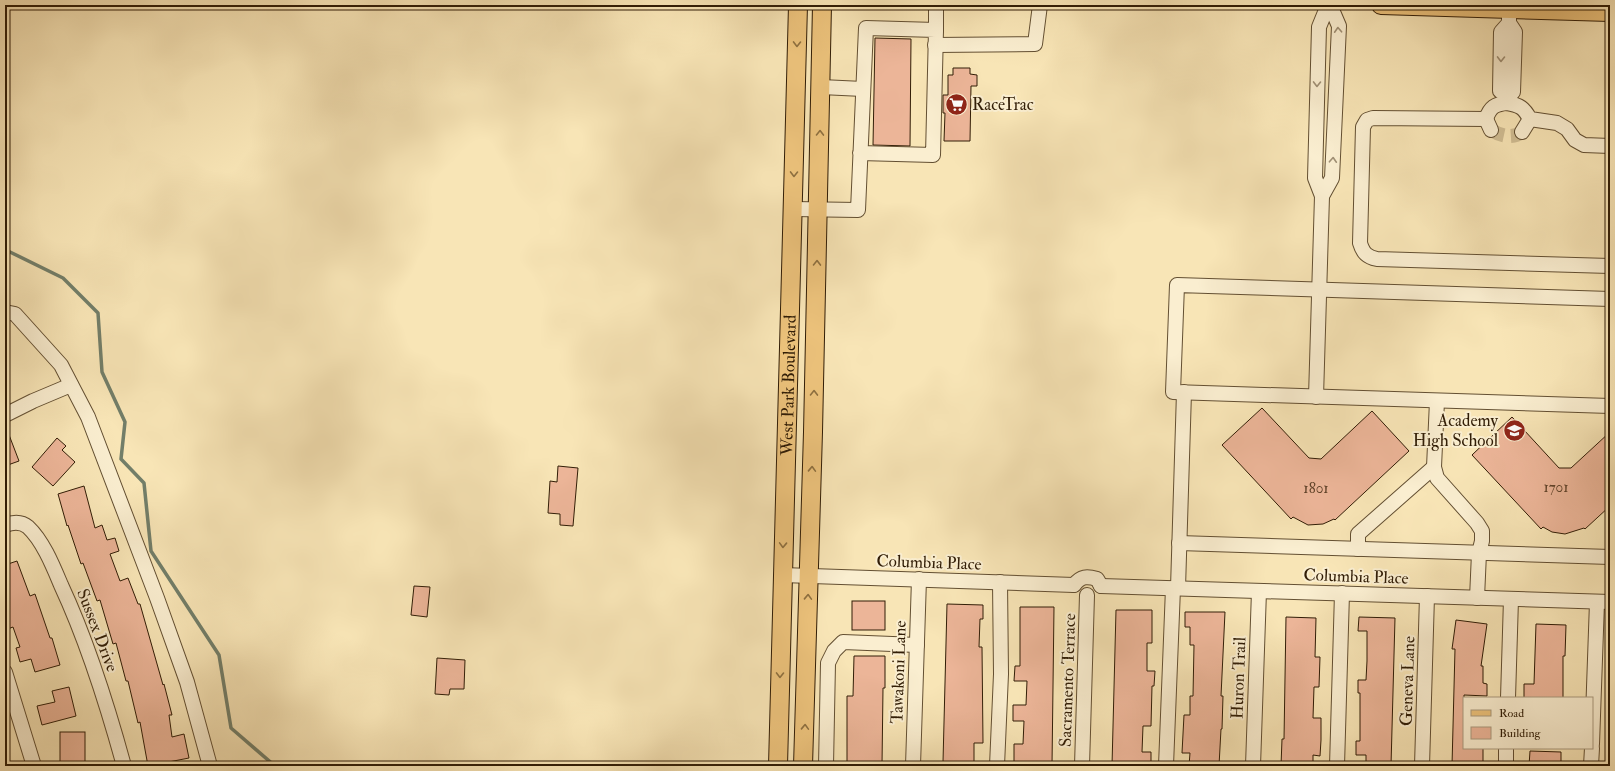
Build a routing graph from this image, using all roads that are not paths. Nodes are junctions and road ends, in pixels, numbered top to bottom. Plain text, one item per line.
1 (798, 5) edge
2 (822, 5) edge
3 (936, 5) edge
4 (1040, 5) edge
5 (1329, 5) edge
6 (1381, 5) edge
7 (1610, 12) edge
8 (1511, 17) edge
9 (936, 30) junction
10 (935, 45) junction
11 (821, 88) junction
12 (863, 89) junction
13 (1508, 100) junction
14 (1530, 119) junction
15 (1522, 132) dead end
16 (1610, 146) edge
17 (860, 153) junction
18 (1322, 196) junction
19 (793, 209) junction
20 (818, 210) junction
21 (1610, 266) edge
22 (1319, 290) junction
23 (1610, 299) edge
24 (5, 312) edge
25 (71, 385) junction
26 (1184, 392) junction
27 (1316, 397) junction
28 (1437, 401) junction
29 (1610, 406) edge
30 (5, 416) edge
31 (1434, 467) junction
32 (10, 523) edge
33 (1179, 543) junction
34 (1358, 549) junction
35 (1479, 552) junction
36 (1610, 557) edge
37 (782, 575) junction
38 (809, 576) junction
39 (919, 579) junction
40 (1000, 582) junction
41 (1074, 584) junction
42 (1101, 586) junction
43 (1176, 588) junction
44 (1259, 591) junction
45 (1342, 594) junction
46 (1088, 595) junction
47 (1427, 596) junction
48 (1477, 598) junction
49 (1511, 599) junction
50 (1603, 602) edge
51 (917, 645) junction
52 (5, 672) edge
53 (1508, 697) edge
54 (1593, 731) edge
55 (1506, 749) edge
56 (1592, 749) edge
57 (34, 766) edge
58 (124, 766) edge
59 (210, 766) edge
60 (778, 766) edge
61 (803, 766) edge
62 (826, 766) edge
63 (913, 766) edge
64 (997, 766) edge
65 (1082, 766) edge
66 (1166, 766) edge
67 (1253, 766) edge
68 (1337, 766) edge
69 (1422, 766) edge
70 (1506, 766) edge
71 (1591, 766) edge

1 -> 19 main road, West Park Boulevard
2 - 11 main road, West Park Boulevard
3 - 9 street
4 - 10 street
5 -> 18 street
18 -> 5 street
6 - 8 main road
7 - 8 main road
8 - 13 street
9 - 10 street
9 - 12 street
10 - 17 street
11 - 12 street
20 -> 11 main road, West Park Boulevard
12 - 17 street
13 - 14 street
13 - 21 street
14 - 15 street
14 - 16 street
17 - 20 street
18 - 22 street
19 - 20 street
19 -> 37 main road, West Park Boulevard
38 -> 20 main road, West Park Boulevard
22 - 23 street
22 - 26 street
22 - 27 street
24 - 25 street
25 - 30 street
25 - 59 street
26 - 27 street
26 - 33 street
27 - 28 street
28 - 29 street
28 - 31 street
31 - 34 street
31 - 35 street
32 - 58 street, Sussex Drive
33 - 34 street
33 - 43 street
34 - 35 street
35 - 36 street
35 - 48 street
37 - 38 street, Columbia Place
37 -> 60 main road, West Park Boulevard
38 - 39 street, Columbia Place
61 -> 38 main road, West Park Boulevard
39 - 40 street, Columbia Place
39 - 51 street, Tawakoni Lane
40 - 41 street, Columbia Place
40 - 64 street
41 - 42 street, Columbia Place
41 - 46 street
42 - 43 street, Columbia Place
42 - 46 street
43 - 44 street, Columbia Place
43 - 66 street
44 - 45 street, Columbia Place
44 - 67 street, Huron Trail
45 - 47 street, Columbia Place
45 - 68 street
46 - 65 street, Sacramento Terrace
47 - 48 street, Columbia Place
47 - 69 street, Geneva Lane
48 - 49 street, Columbia Place
49 - 50 street, Columbia Place
49 - 53 street
50 - 54 street
51 - 62 street
51 - 63 street, Tawakoni Lane
52 - 57 street
55 - 70 street
56 - 71 street

